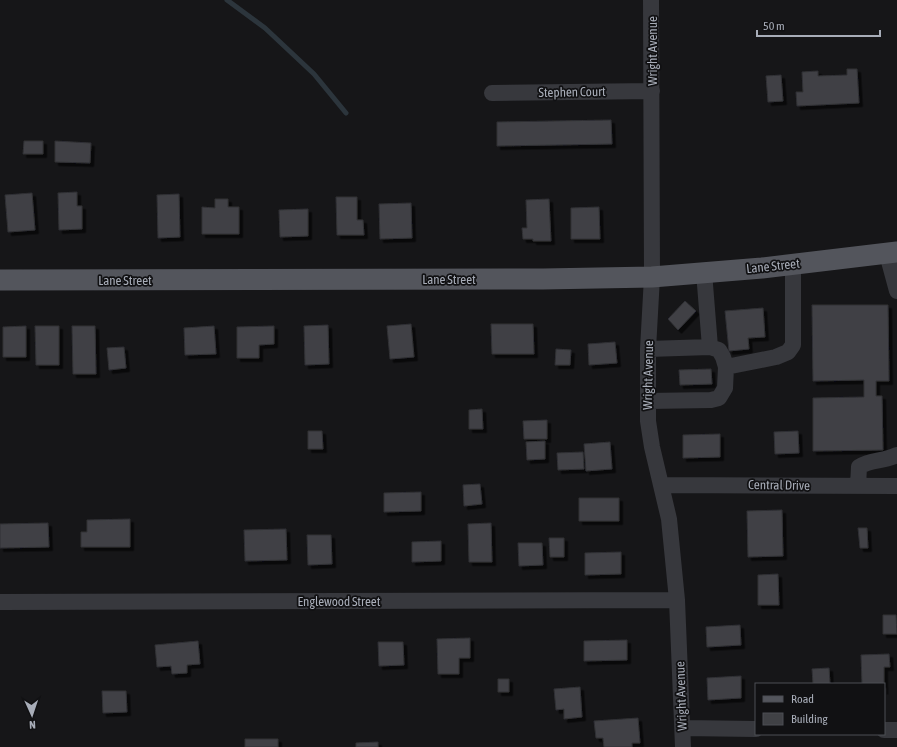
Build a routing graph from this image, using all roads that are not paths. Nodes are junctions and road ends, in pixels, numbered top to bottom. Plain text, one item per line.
1 (651, 0) edge
2 (652, 90) junction
3 (492, 93) dead end
4 (892, 253) edge
5 (793, 264) junction
6 (704, 272) junction
7 (652, 277) junction
8 (0, 280) edge
9 (897, 291) edge
10 (710, 347) junction
11 (648, 349) junction
12 (726, 367) junction
13 (648, 401) junction
14 (897, 455) edge
15 (661, 485) junction
16 (858, 486) junction
17 (897, 486) edge
18 (677, 600) junction
19 (0, 602) edge
20 (683, 728) junction
21 (755, 729) edge
22 (885, 730) edge
23 (897, 730) edge
24 (683, 747) edge

1 - 2 street, Wright Avenue
2 - 3 street, Stephen Court
2 - 7 street, Wright Avenue
4 - 5 main road, Lane Street
4 - 9 street
5 - 6 main road, Lane Street
5 - 12 street
6 - 7 main road, Lane Street
6 - 10 street
7 - 8 main road, Lane Street
7 - 11 street, Wright Avenue
10 - 11 street
10 - 12 street
11 - 13 street, Wright Avenue
12 - 13 street
13 - 15 street, Wright Avenue
14 - 16 street
15 - 16 street, Central Drive
15 - 18 street, Wright Avenue
16 - 17 street, Central Drive
18 - 19 street, Englewood Street
18 - 20 street, Wright Avenue
20 - 21 street
20 - 24 street, Wright Avenue
22 - 23 street

